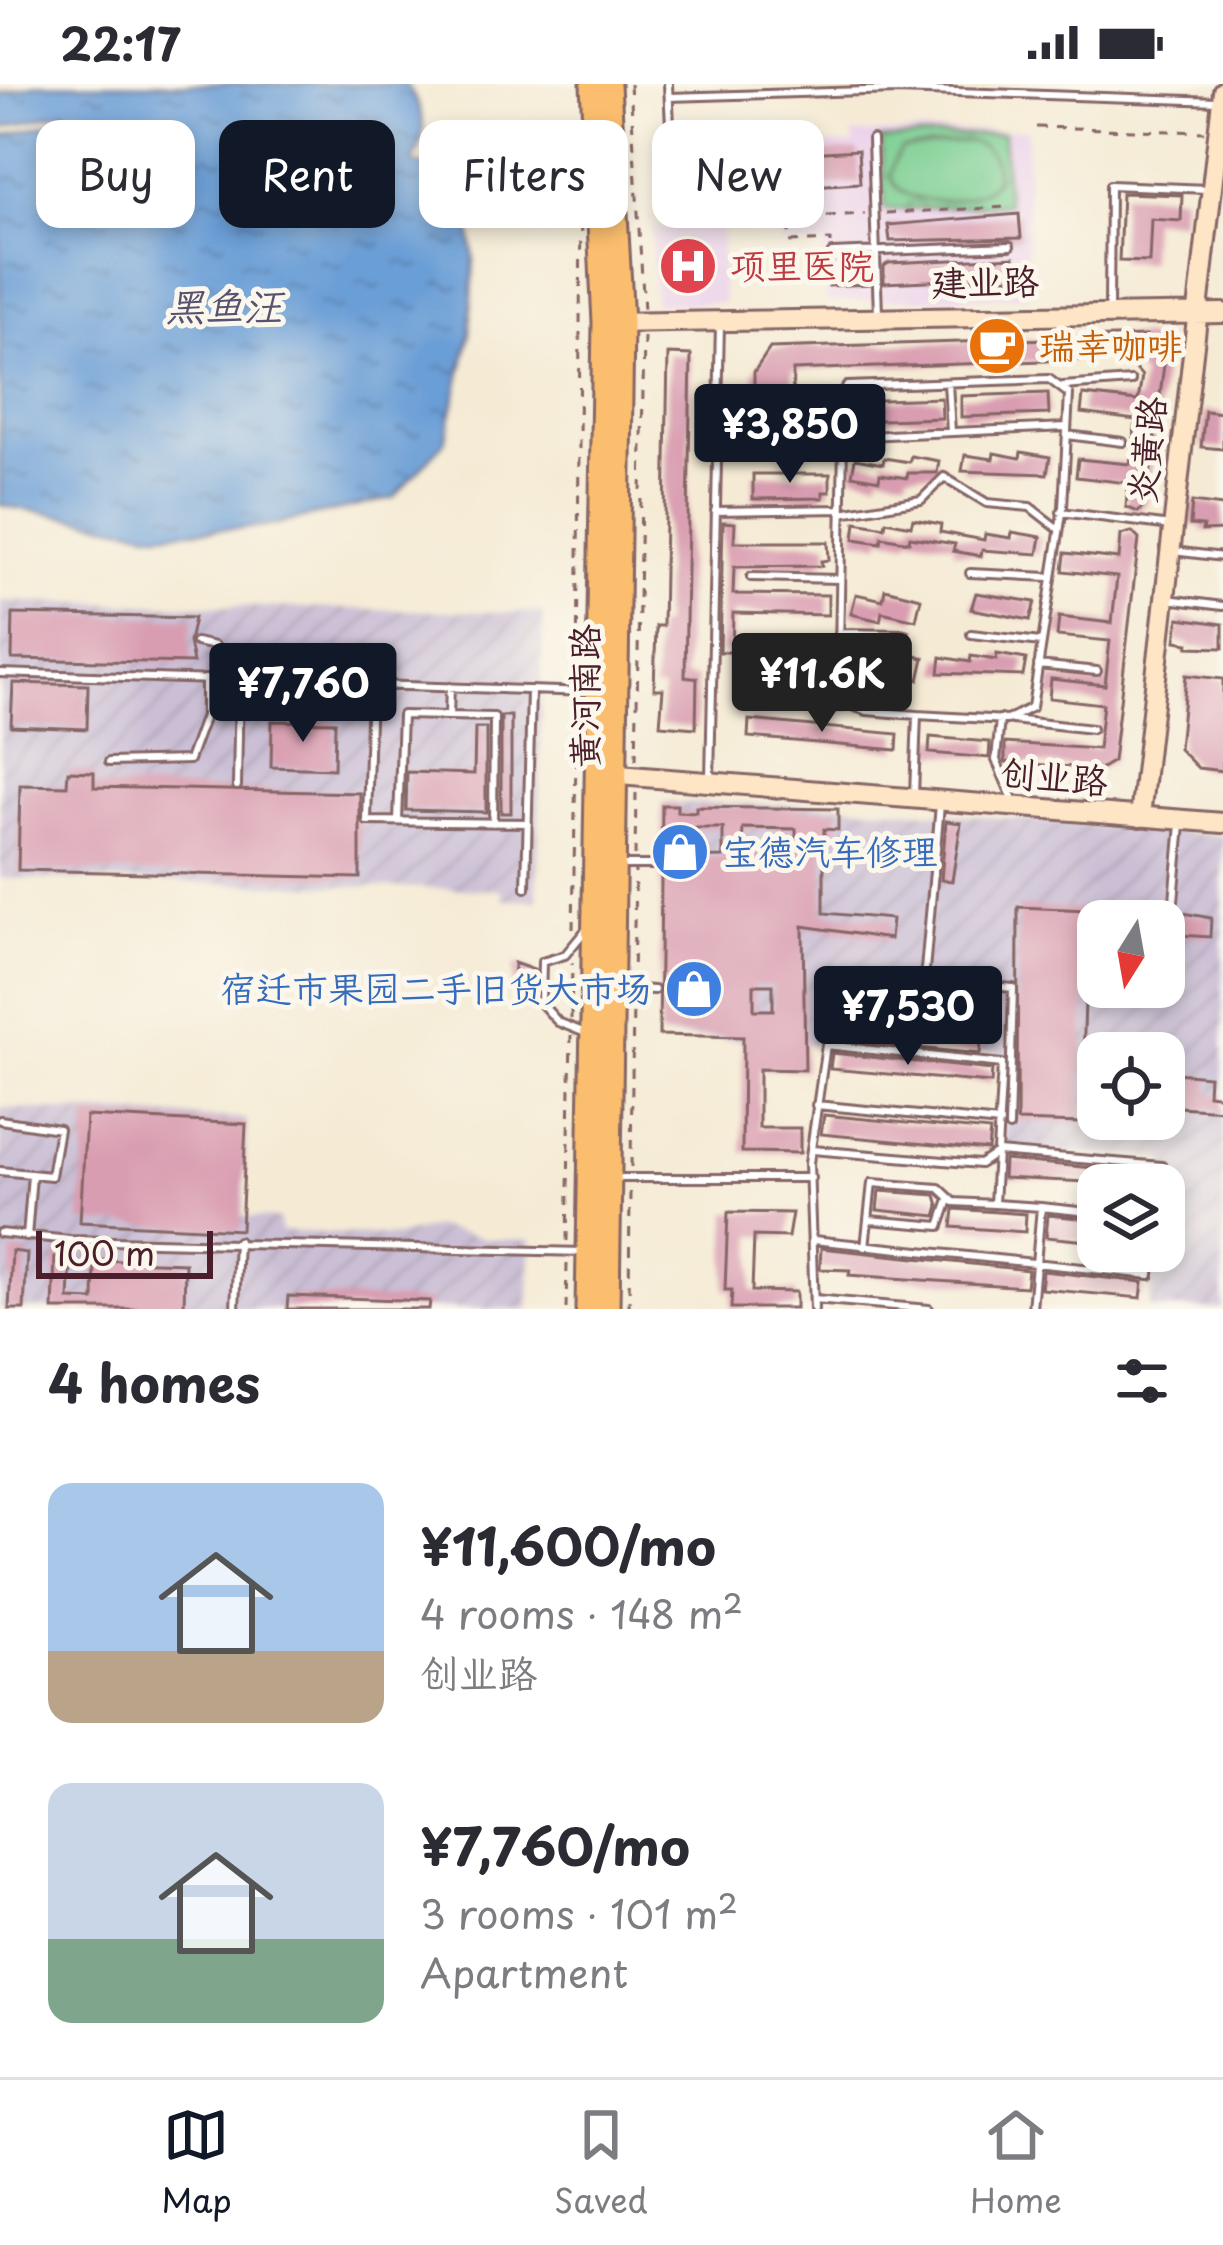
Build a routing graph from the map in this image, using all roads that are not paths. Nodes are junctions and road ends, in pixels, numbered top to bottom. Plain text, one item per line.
1 (592, 84) edge
2 (609, 84) edge
3 (668, 84) edge
4 (920, 87) edge
5 (1223, 91) edge
6 (669, 97) junction
7 (1222, 101) edge
8 (670, 120) edge
9 (872, 139) dead end
10 (1211, 189) junction
11 (1010, 246) dead end
12 (876, 251) junction
13 (832, 253) dead end
14 (1196, 310) junction
15 (1109, 312) junction
16 (1223, 313) edge
17 (878, 317) junction
18 (720, 321) junction
19 (623, 323) junction
20 (1131, 381) dead end
21 (948, 382) junction
22 (1064, 386) junction
23 (1067, 431) junction
24 (951, 432) junction
25 (843, 438) junction
26 (801, 440) dead end
27 (1123, 442) dead end
28 (716, 511) junction
29 (841, 511) junction
30 (1061, 512) junction
31 (1172, 526) junction
32 (1057, 528) junction
33 (1169, 551) junction
34 (1223, 557) edge
35 (970, 573) dead end
36 (751, 577) dead end
37 (1049, 577) junction
38 (840, 579) junction
39 (1164, 599) junction
40 (1223, 606) edge
41 (839, 633) junction
42 (905, 634) dead end
43 (971, 634) dead end
44 (196, 642) dead end
45 (754, 642) dead end
46 (1041, 642) junction
47 (839, 644) junction
48 (1038, 665) junction
49 (1097, 671) dead end
50 (0, 673) edge
51 (206, 680) junction
52 (216, 680) junction
53 (239, 680) junction
54 (371, 685) junction
55 (450, 687) junction
56 (531, 690) junction
57 (595, 692) junction
58 (756, 701) dead end
59 (846, 707) junction
60 (917, 715) junction
61 (449, 716) junction
62 (1004, 720) junction
63 (1092, 730) dead end
64 (110, 761) dead end
65 (593, 773) junction
66 (627, 776) junction
67 (710, 782) junction
68 (237, 786) dead end
69 (914, 799) junction
70 (940, 801) junction
71 (1016, 807) junction
72 (1140, 817) junction
73 (1182, 820) junction
74 (398, 821) junction
75 (493, 823) junction
76 (528, 823) junction
77 (1223, 823) edge
78 (625, 865) junction
79 (658, 866) dead end
80 (526, 888) dead end
81 (1174, 900) edge
82 (592, 922) junction
83 (852, 974) dead end
84 (924, 980) junction
85 (623, 989) junction
86 (654, 990) dead end
87 (591, 1036) junction
88 (816, 1105) junction
89 (0, 1120) edge
90 (1000, 1123) junction
91 (1009, 1127) dead end
92 (811, 1150) junction
93 (998, 1152) junction
94 (1139, 1164) edge
95 (0, 1171) edge
96 (32, 1174) junction
97 (621, 1178) junction
98 (811, 1178) junction
99 (950, 1196) junction
100 (994, 1204) junction
101 (1041, 1208) junction
102 (1077, 1211) edge
103 (868, 1220) junction
104 (0, 1233) edge
105 (27, 1237) junction
106 (813, 1240) junction
107 (238, 1241) junction
108 (865, 1247) junction
109 (588, 1252) junction
110 (1036, 1264) junction
111 (1077, 1268) edge
112 (1119, 1272) edge
113 (1150, 1272) edge
114 (814, 1299) junction
115 (235, 1309) edge
116 (587, 1309) edge
117 (608, 1309) edge
118 (814, 1309) edge
119 (929, 1309) edge
120 (1032, 1309) edge

1 - 19 main road, 黄河南路
2 - 19 main road, 黄河南路
3 - 6 lane
4 - 6 lane
4 - 7 lane
5 - 7 street, 炎黄路
6 - 8 lane
7 - 10 street, 炎黄路
9 - 12 lane
10 - 14 street, 炎黄路
10 - 15 lane
11 - 12 lane
12 - 13 lane
12 - 17 lane
14 - 15 street, 建业路
14 - 16 street, 建业路
14 - 31 street, 炎黄路
15 - 17 street, 建业路
17 - 18 street, 建业路
18 - 19 street, 建业路
18 - 28 lane
19 - 57 main road, 黄河南路
19 - 66 main road, 黄河南路
20 - 22 lane
21 - 22 lane
21 - 24 lane
21 - 25 lane
22 - 23 lane
23 - 24 lane
23 - 27 lane
23 - 30 lane
24 - 25 lane
25 - 26 lane
25 - 29 lane
28 - 29 lane
28 - 67 lane
29 - 32 lane
29 - 38 lane
30 - 31 lane
30 - 32 lane
31 - 33 street, 炎黄路
32 - 37 lane
33 - 34 lane
33 - 39 street, 炎黄路
35 - 37 lane
36 - 38 lane
37 - 46 lane
38 - 41 lane
39 - 40 lane
39 - 72 street, 炎黄路
41 - 42 lane
41 - 47 lane
43 - 46 lane
44 - 52 lane
45 - 47 lane
46 - 48 lane
47 - 59 lane
48 - 49 lane
48 - 62 lane
50 - 51 lane
51 - 52 lane
51 - 64 lane
52 - 53 lane
53 - 54 lane
53 - 68 lane
54 - 55 lane
54 - 74 lane
55 - 56 lane
55 - 61 lane
56 - 57 lane
56 - 76 lane
57 - 65 main road, 黄河南路
58 - 59 lane
59 - 60 lane
60 - 62 lane
60 - 69 lane
61 - 74 lane
61 - 75 lane
62 - 63 lane
62 - 71 lane
65 - 66 street, 创业路
65 - 82 main road, 黄河南路
66 - 67 street, 创业路
66 - 78 main road, 黄河南路
67 - 69 street, 创业路
69 - 70 street, 创业路
70 - 71 street, 创业路
70 - 84 lane
71 - 72 street, 创业路
72 - 73 street, 创业路
73 - 77 street, 创业路
73 - 81 lane
74 - 75 lane
75 - 76 lane
76 - 80 lane
78 - 79 lane
78 - 85 main road, 黄河南路
82 - 87 main road, 黄河南路
82 - 87 lane
83 - 84 lane
84 - 91 lane
85 - 86 lane
85 - 97 main road, 黄河南路
87 - 109 main road, 黄河南路
88 - 90 lane
88 - 90 lane
88 - 92 lane
89 - 96 lane
90 - 93 lane
92 - 93 lane
92 - 98 lane
93 - 94 lane
93 - 100 lane
95 - 96 lane
96 - 105 lane
97 - 98 lane
97 - 117 main road, 黄河南路
98 - 106 lane
99 - 100 lane
99 - 103 lane
99 - 103 lane
100 - 101 lane
101 - 102 lane
101 - 110 lane
103 - 108 lane
104 - 105 lane
105 - 107 lane
106 - 108 lane
106 - 114 lane
107 - 109 lane
107 - 115 lane
108 - 110 lane
109 - 116 main road, 黄河南路
110 - 111 lane
110 - 120 lane
112 - 113 lane
114 - 118 lane
114 - 119 lane

